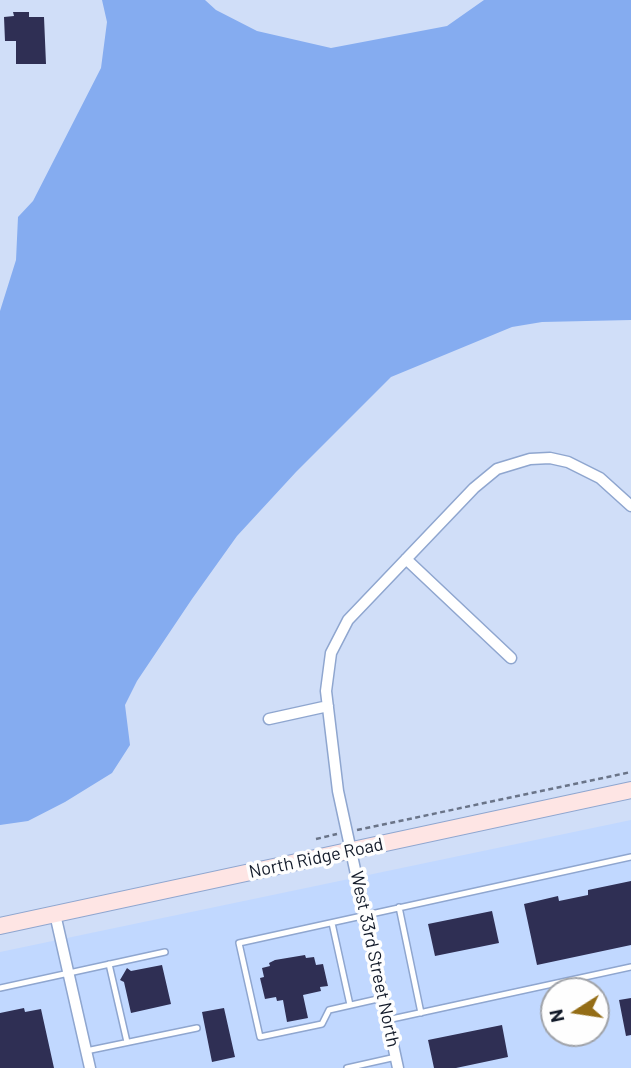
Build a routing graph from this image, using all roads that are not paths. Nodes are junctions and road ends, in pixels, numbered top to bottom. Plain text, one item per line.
1 (631, 506) edge
2 (406, 559) junction
3 (511, 659) dead end
4 (328, 706) junction
5 (269, 719) dead end
6 (631, 790) edge
7 (351, 850) junction
8 (631, 857) edge
9 (399, 907) junction
10 (55, 914) junction
11 (365, 915) junction
12 (332, 923) junction
13 (0, 926) edge
14 (164, 952) dead end
15 (109, 964) junction
16 (631, 967) edge
17 (68, 973) junction
18 (0, 988) edge
19 (383, 998) junction
20 (350, 1005) junction
21 (421, 1013) junction
22 (387, 1020) junction
23 (197, 1028) dead end
24 (127, 1042) junction
25 (86, 1051) junction
26 (397, 1063) edge
27 (90, 1068) edge
28 (347, 1068) edge

1 - 2 street, West 33rd Street North
2 - 3 street
2 - 4 street, West 33rd Street North
4 - 5 street
4 - 7 street, West 33rd Street North
6 - 7 main road, North Ridge Road
7 - 10 main road, North Ridge Road
7 - 11 street, West 33rd Street North
8 - 9 lane
9 - 11 lane
9 - 21 lane
10 - 13 main road, North Ridge Road
10 - 17 street
11 - 12 lane
11 - 19 street, West 33rd Street North
12 - 20 lane
12 - 20 lane
14 - 15 lane
15 - 17 lane
15 - 24 lane
16 - 21 lane
17 - 18 lane
17 - 25 street
19 - 20 lane
19 - 22 street, West 33rd Street North
21 - 22 lane
22 - 26 street, West 33rd Street North
23 - 24 lane
24 - 25 lane
25 - 27 street
26 - 28 lane

